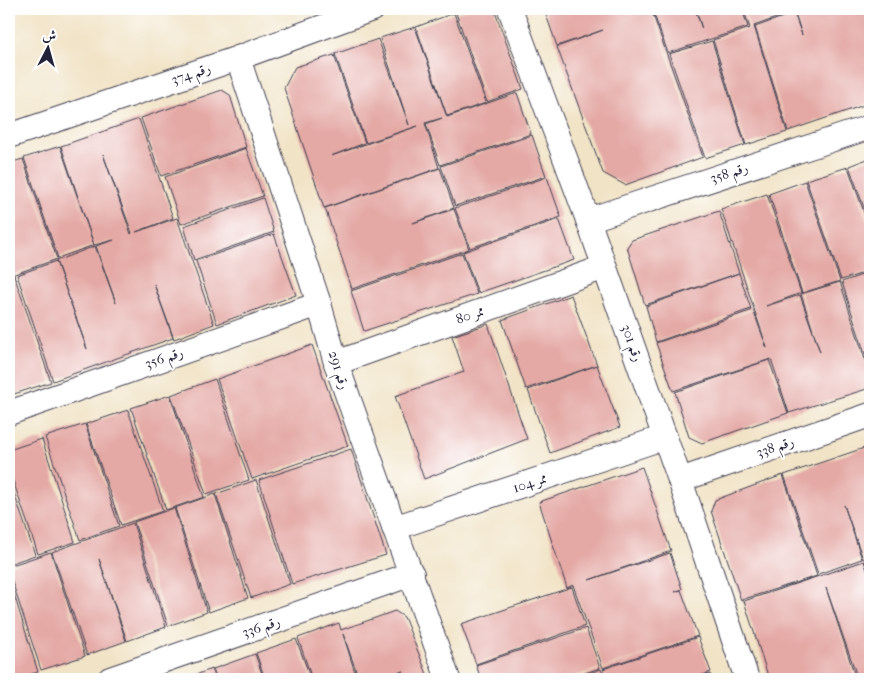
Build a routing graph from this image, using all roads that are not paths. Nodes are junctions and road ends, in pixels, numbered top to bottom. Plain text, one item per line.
1 (510, 9) edge
2 (363, 10) edge
3 (238, 58) junction
4 (870, 127) edge
5 (9, 136) edge
6 (588, 220) junction
7 (605, 267) junction
8 (319, 304) junction
9 (336, 362) junction
10 (9, 413) edge
11 (870, 415) edge
12 (665, 438) junction
13 (680, 480) junction
14 (394, 528) junction
15 (412, 574) junction
16 (110, 679) edge
17 (448, 679) edge
18 (747, 679) edge

1 - 6 street, رقم 301
2 - 3 street, رقم 374
3 - 5 street, رقم 374
3 - 8 street, رقم 291
4 - 6 street, رقم 358
6 - 7 street, رقم 301
7 - 9 street, ممر 80
7 - 12 street, رقم 301
8 - 9 street, رقم 291
8 - 10 street, رقم 356
9 - 14 street, رقم 291
11 - 13 street, رقم 338
12 - 13 street, رقم 301
12 - 14 street, ممر 104
13 - 18 street, رقم 301
14 - 15 street, رقم 291
15 - 16 street, رقم 336
15 - 17 street, رقم 291

